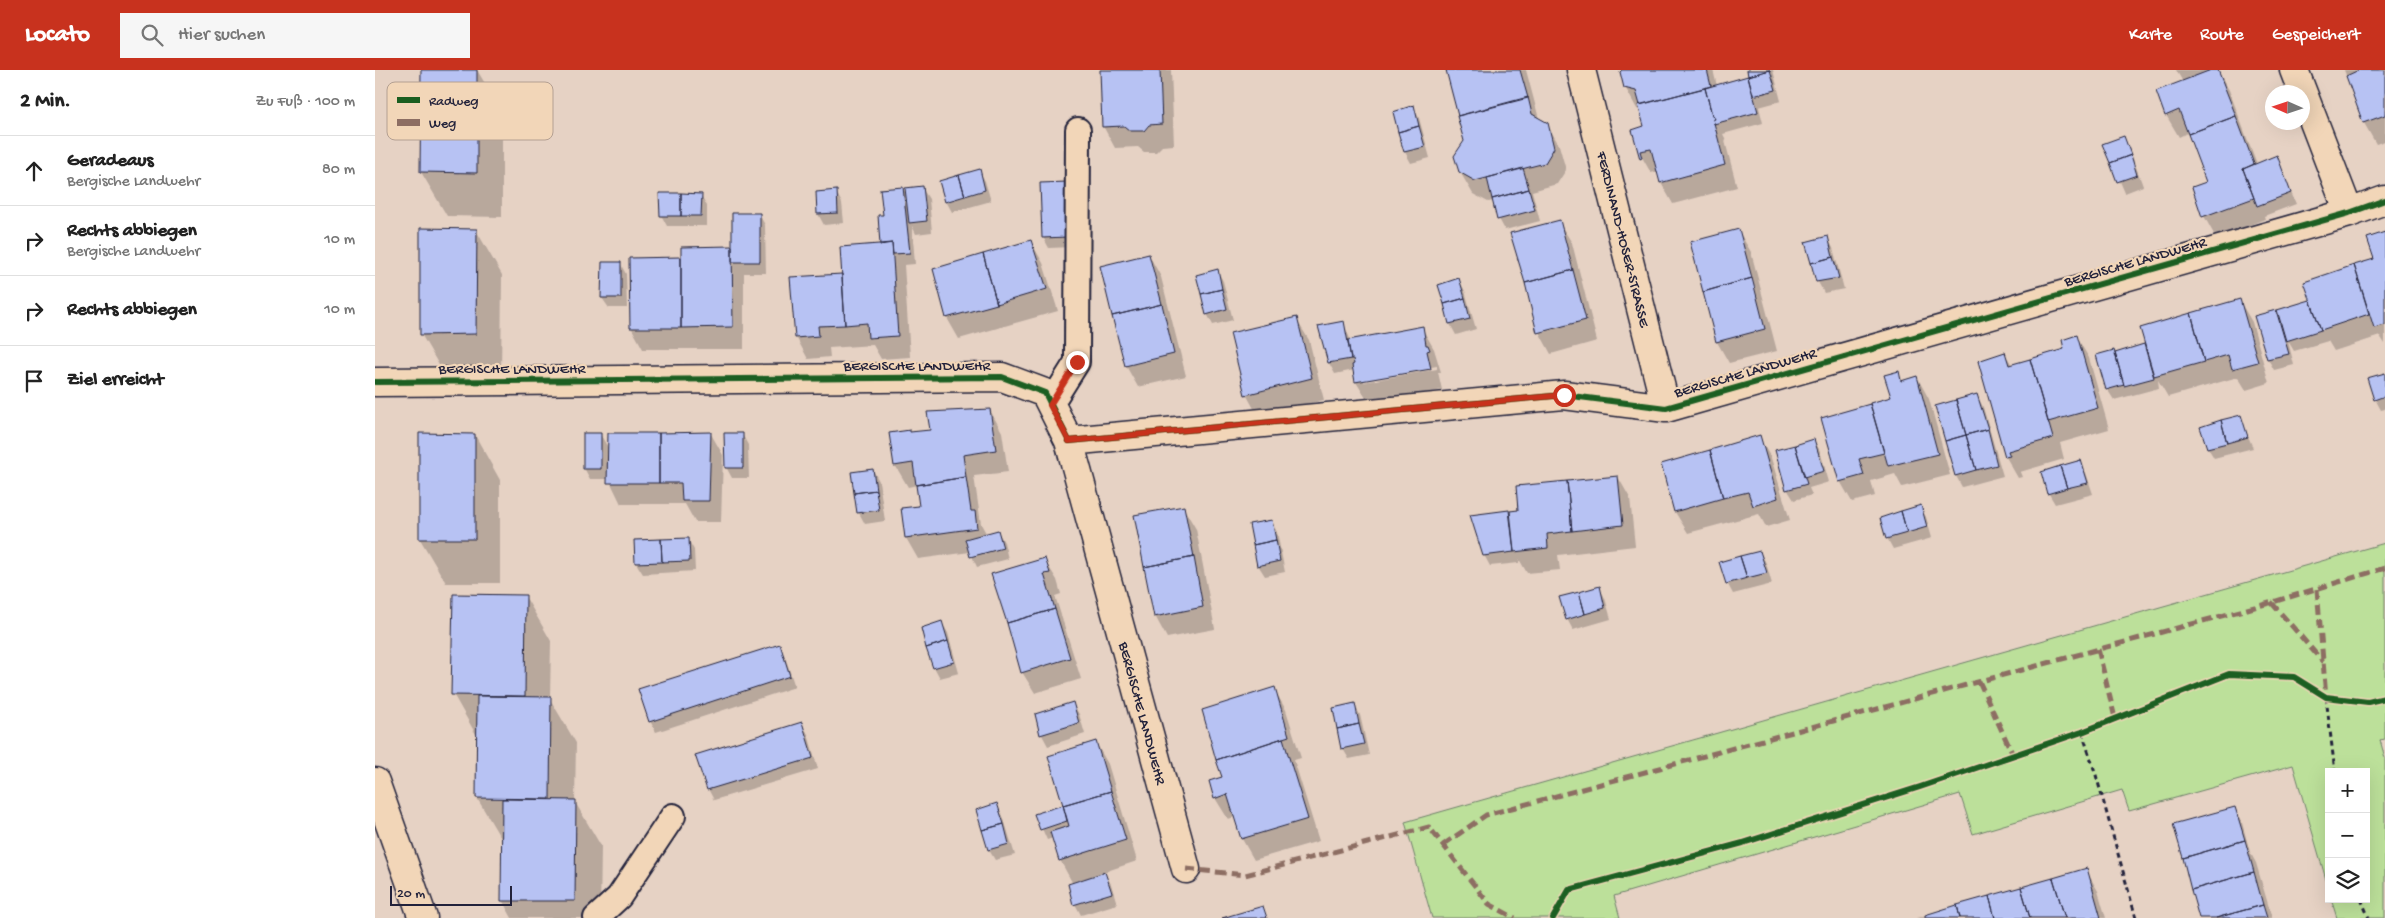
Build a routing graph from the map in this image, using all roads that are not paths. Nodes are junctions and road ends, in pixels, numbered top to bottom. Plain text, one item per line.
1 (1581, 70) edge
2 (2294, 70) edge
3 (1078, 130) dead end
4 (2385, 200) edge
5 (2349, 213) junction
6 (375, 382) edge
7 (1050, 405) junction
8 (1666, 408) junction
9 (1069, 441) junction
10 (375, 782) edge
11 (673, 816) dead end
12 (1186, 869) dead end
13 (423, 918) edge
14 (596, 918) edge

1 - 8 street, FERDINAND-HOSER-STRASSE
2 - 5 street
3 - 7 lane
4 - 5 street, BERGISCHE LANDWEHR
5 - 8 street, BERGISCHE LANDWEHR
6 - 7 street, BERGISCHE LANDWEHR
7 - 9 street, BERGISCHE LANDWEHR
8 - 9 street, BERGISCHE LANDWEHR
9 - 12 street, BERGISCHE LANDWEHR
10 - 13 street
11 - 14 lane

